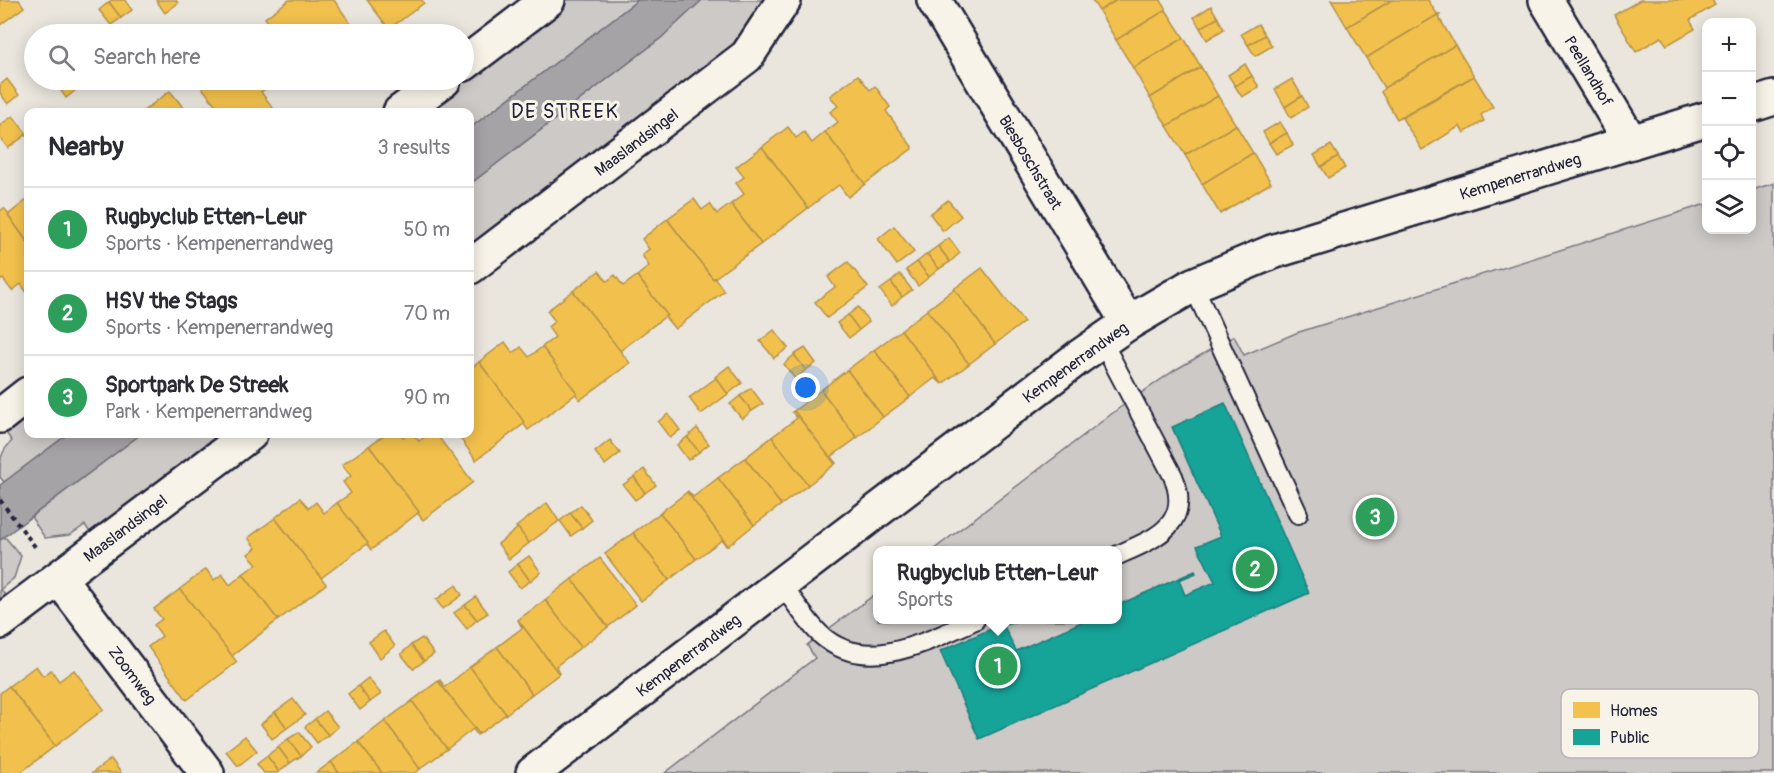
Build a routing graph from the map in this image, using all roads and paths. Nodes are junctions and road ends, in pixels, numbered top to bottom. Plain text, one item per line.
1 (548, 0) edge
2 (784, 0) edge
3 (934, 0) edge
4 (1546, 0) edge
5 (474, 56) edge
6 (430, 90) edge
7 (1774, 98) edge
8 (1756, 104) edge
9 (406, 108) edge
10 (1702, 121) edge
11 (1631, 142) junction
12 (474, 264) edge
13 (1193, 285) junction
14 (1115, 332) junction
15 (24, 397) edge
16 (0, 416) edge
17 (245, 438) edge
18 (0, 500) edge
19 (1298, 514) dead end
20 (33, 545) dead end
21 (1122, 553) edge
22 (59, 578) junction
23 (781, 584) junction
24 (0, 622) edge
25 (966, 624) edge
26 (207, 773) edge
27 (533, 773) edge

1 - 5 street
2 - 12 street, Maaslandsingel
3 - 14 street, Biesboschstraat
4 - 11 street, Peellandhof
6 - 9 street
7 - 8 street
10 - 11 street, Kempenerrandweg
11 - 13 street, Kempenerrandweg
13 - 14 street, Kempenerrandweg
13 - 19 lane
14 - 21 lane
14 - 23 street, Kempenerrandweg
15 - 16 street
17 - 22 street, Maaslandsingel
18 - 20 path
22 - 24 street, Maaslandsingel
22 - 26 street, Zoomweg
23 - 25 lane
23 - 27 street, Kempenerrandweg

